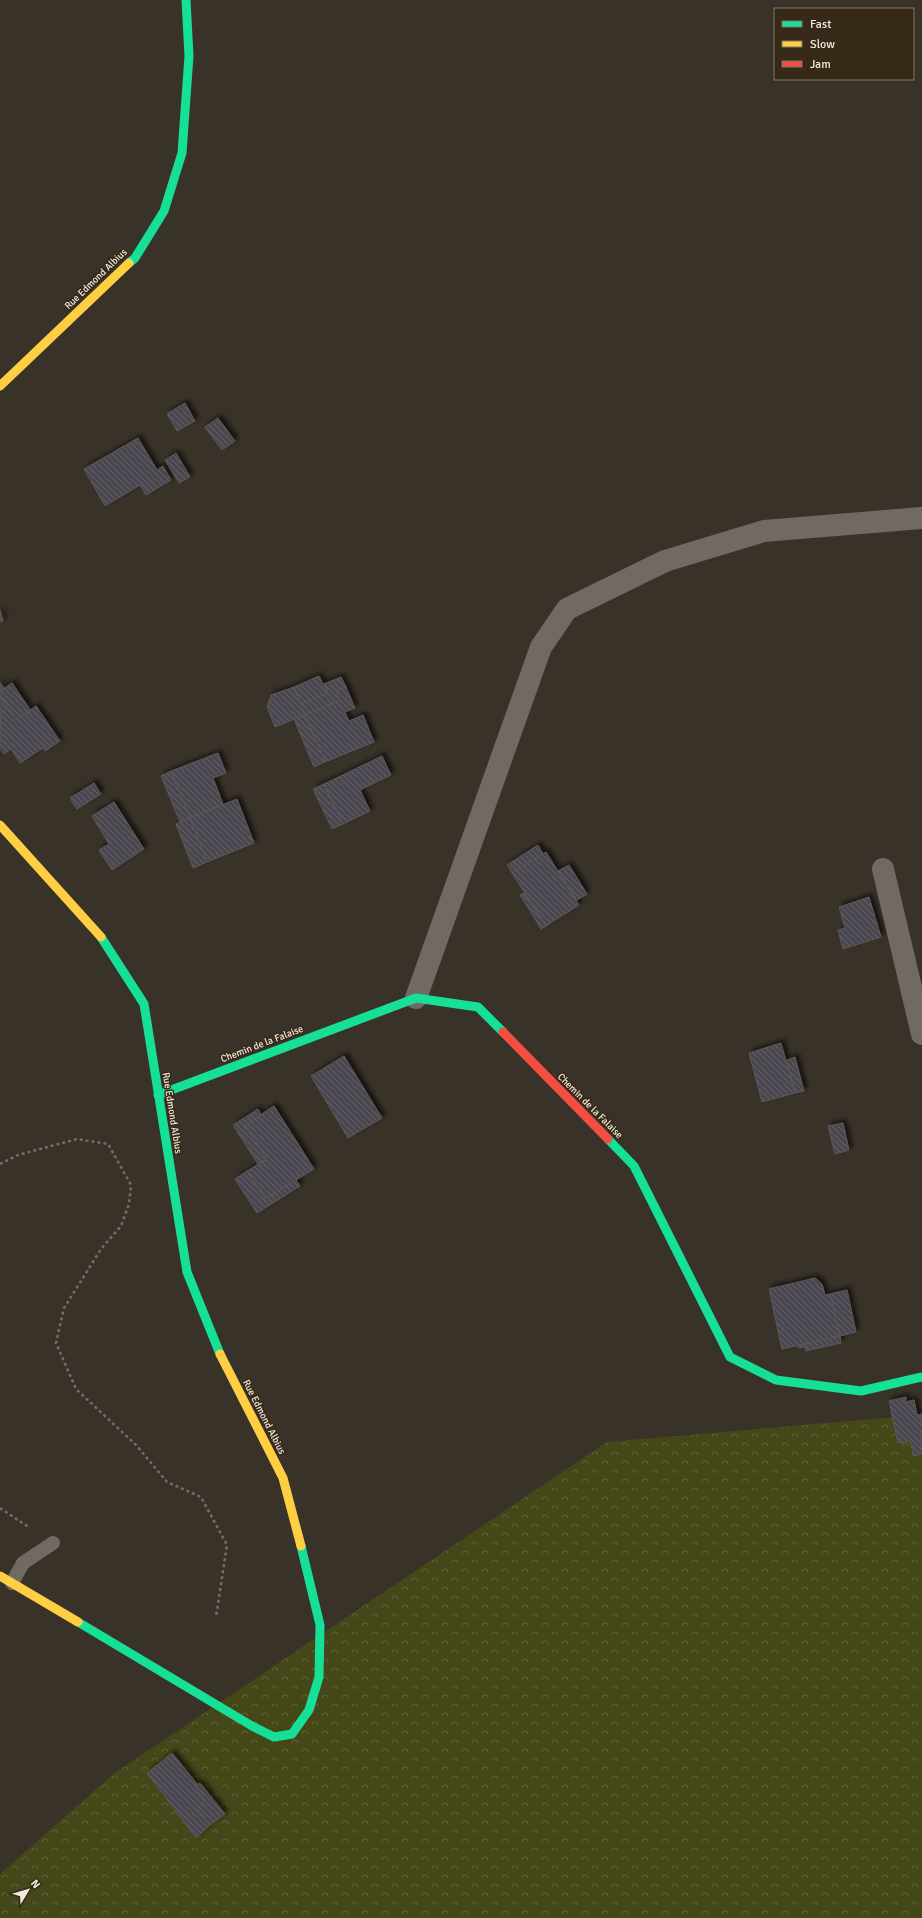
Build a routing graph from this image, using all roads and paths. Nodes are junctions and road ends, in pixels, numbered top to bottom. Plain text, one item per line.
1 (186, 0) edge
2 (0, 386) edge
3 (922, 518) edge
4 (0, 825) edge
5 (883, 869) dead end
6 (416, 998) junction
7 (922, 1034) edge
8 (158, 1095) junction
9 (0, 1164) edge
10 (922, 1377) edge
11 (0, 1508) edge
12 (53, 1543) joint
13 (6, 1580) edge
14 (216, 1617) dead end

1 - 2 main road, Rue Edmond Albius
3 - 6 street
4 - 8 main road, Rue Edmond Albius
5 - 7 street
6 - 8 main road, Chemin de la Falaise
6 - 10 main road, Chemin de la Falaise
8 - 13 main road, Rue Edmond Albius
9 - 14 path
11 - 12 path
12 - 13 lane

